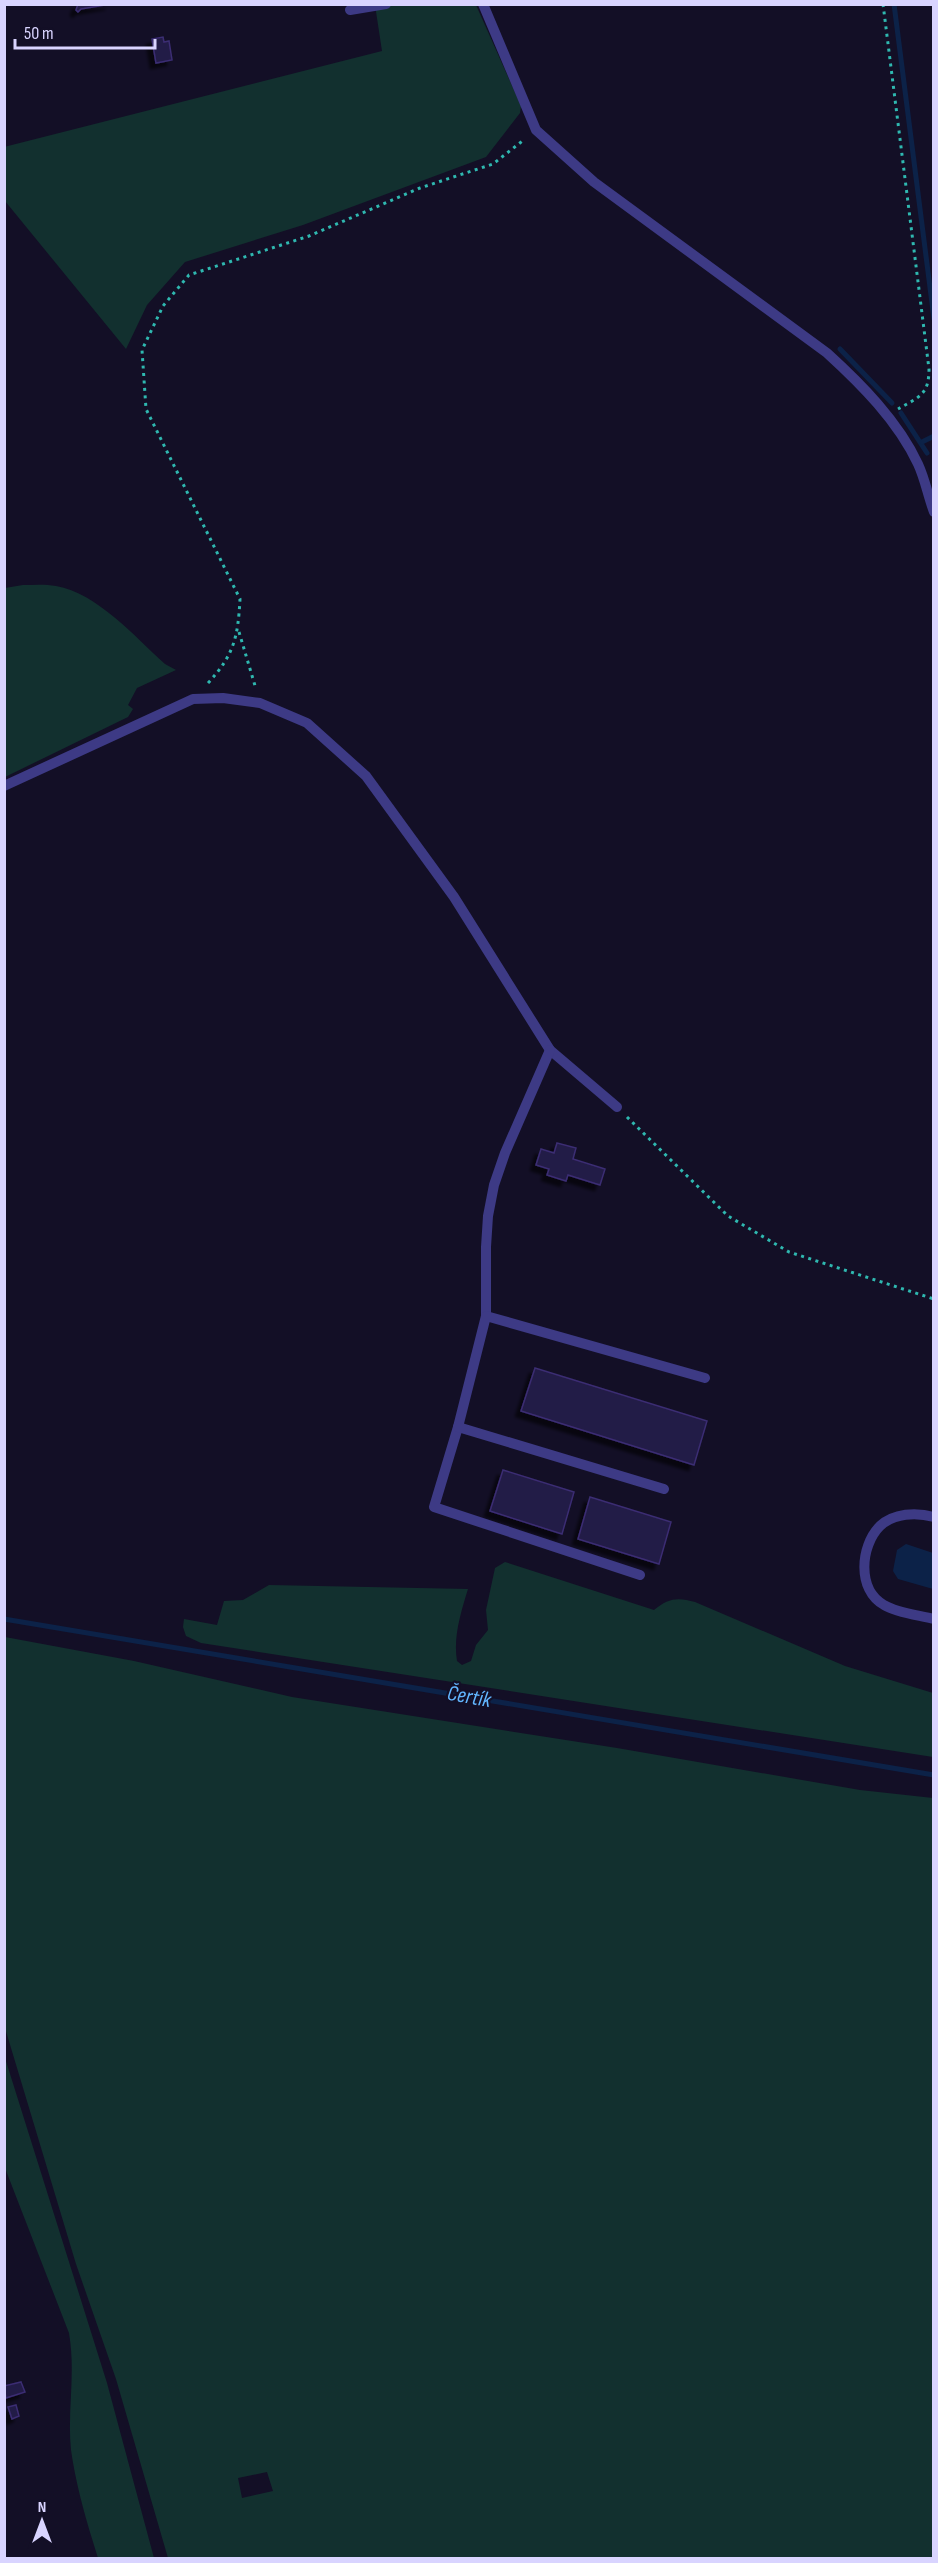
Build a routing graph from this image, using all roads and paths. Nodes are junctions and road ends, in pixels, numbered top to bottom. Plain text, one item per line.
1 (386, 4) edge
2 (474, 4) edge
3 (883, 4) edge
4 (484, 7) edge
5 (350, 10) dead end
6 (536, 130) junction
7 (886, 416) junction
8 (933, 512) edge
9 (238, 630) junction
10 (194, 699) junction
11 (260, 703) junction
12 (4, 786) edge
13 (550, 1050) junction
14 (617, 1107) joint
15 (933, 1299) edge
16 (486, 1316) junction
17 (705, 1378) dead end
18 (458, 1427) junction
19 (664, 1489) dead end
20 (933, 1517) edge
21 (640, 1575) dead end
22 (933, 1619) edge

1 - 5 lane
2 - 4 lane
3 - 7 path
4 - 6 lane
6 - 7 lane
6 - 9 path
7 - 8 lane
9 - 10 path
9 - 11 path
10 - 11 lane
10 - 12 lane
11 - 13 lane
13 - 14 lane
13 - 16 lane
14 - 15 path
16 - 17 lane
16 - 18 lane
18 - 19 lane
18 - 21 lane
20 - 22 lane

